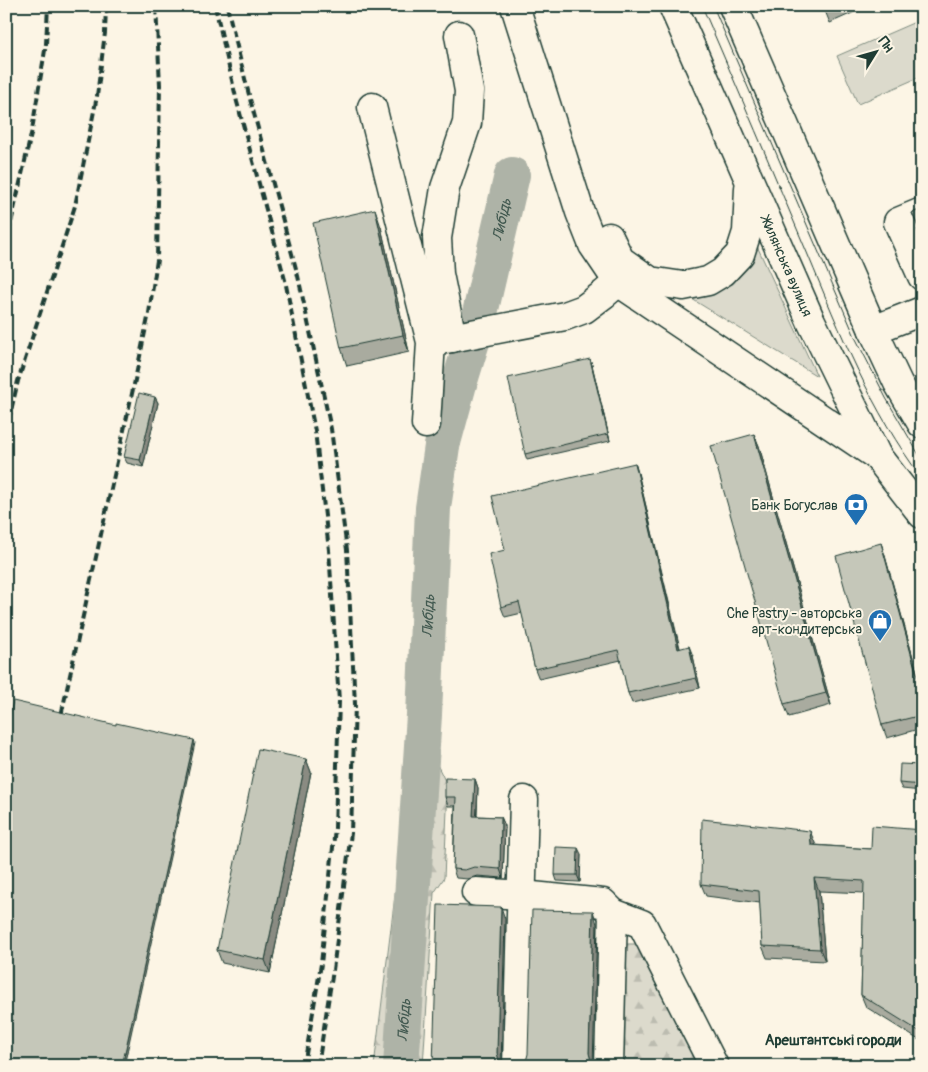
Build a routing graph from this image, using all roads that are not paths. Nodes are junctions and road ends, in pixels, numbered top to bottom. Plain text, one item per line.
1 (515, 6) edge
2 (532, 6) edge
3 (673, 6) edge
4 (733, 6) edge
5 (459, 35) dead end
6 (372, 107) dead end
7 (750, 182) junction
8 (922, 212) edge
9 (922, 276) edge
10 (618, 282) junction
11 (922, 311) edge
12 (873, 330) junction
13 (449, 339) junction
14 (426, 424) dead end
15 (922, 424) edge
16 (877, 456) junction
17 (922, 514) edge
18 (524, 800) dead end
19 (476, 892) dead end
20 (522, 894) junction
21 (613, 914) junction
22 (517, 1066) edge
23 (609, 1066) edge
24 (714, 1066) edge

1 - 10 main road
2 - 7 main road
3 - 7 main road, Жилянська вулиця
4 - 12 main road
5 - 13 main road
6 - 13 main road
7 - 16 main road, Жилянська вулиця
8 - 9 main road
10 - 13 main road
10 - 16 main road
11 - 12 main road
12 - 15 main road
13 - 14 main road
16 - 17 main road, Жилянська вулиця
18 - 20 main road
19 - 20 main road
20 - 21 main road
20 - 22 main road
21 - 23 main road
21 - 24 main road

